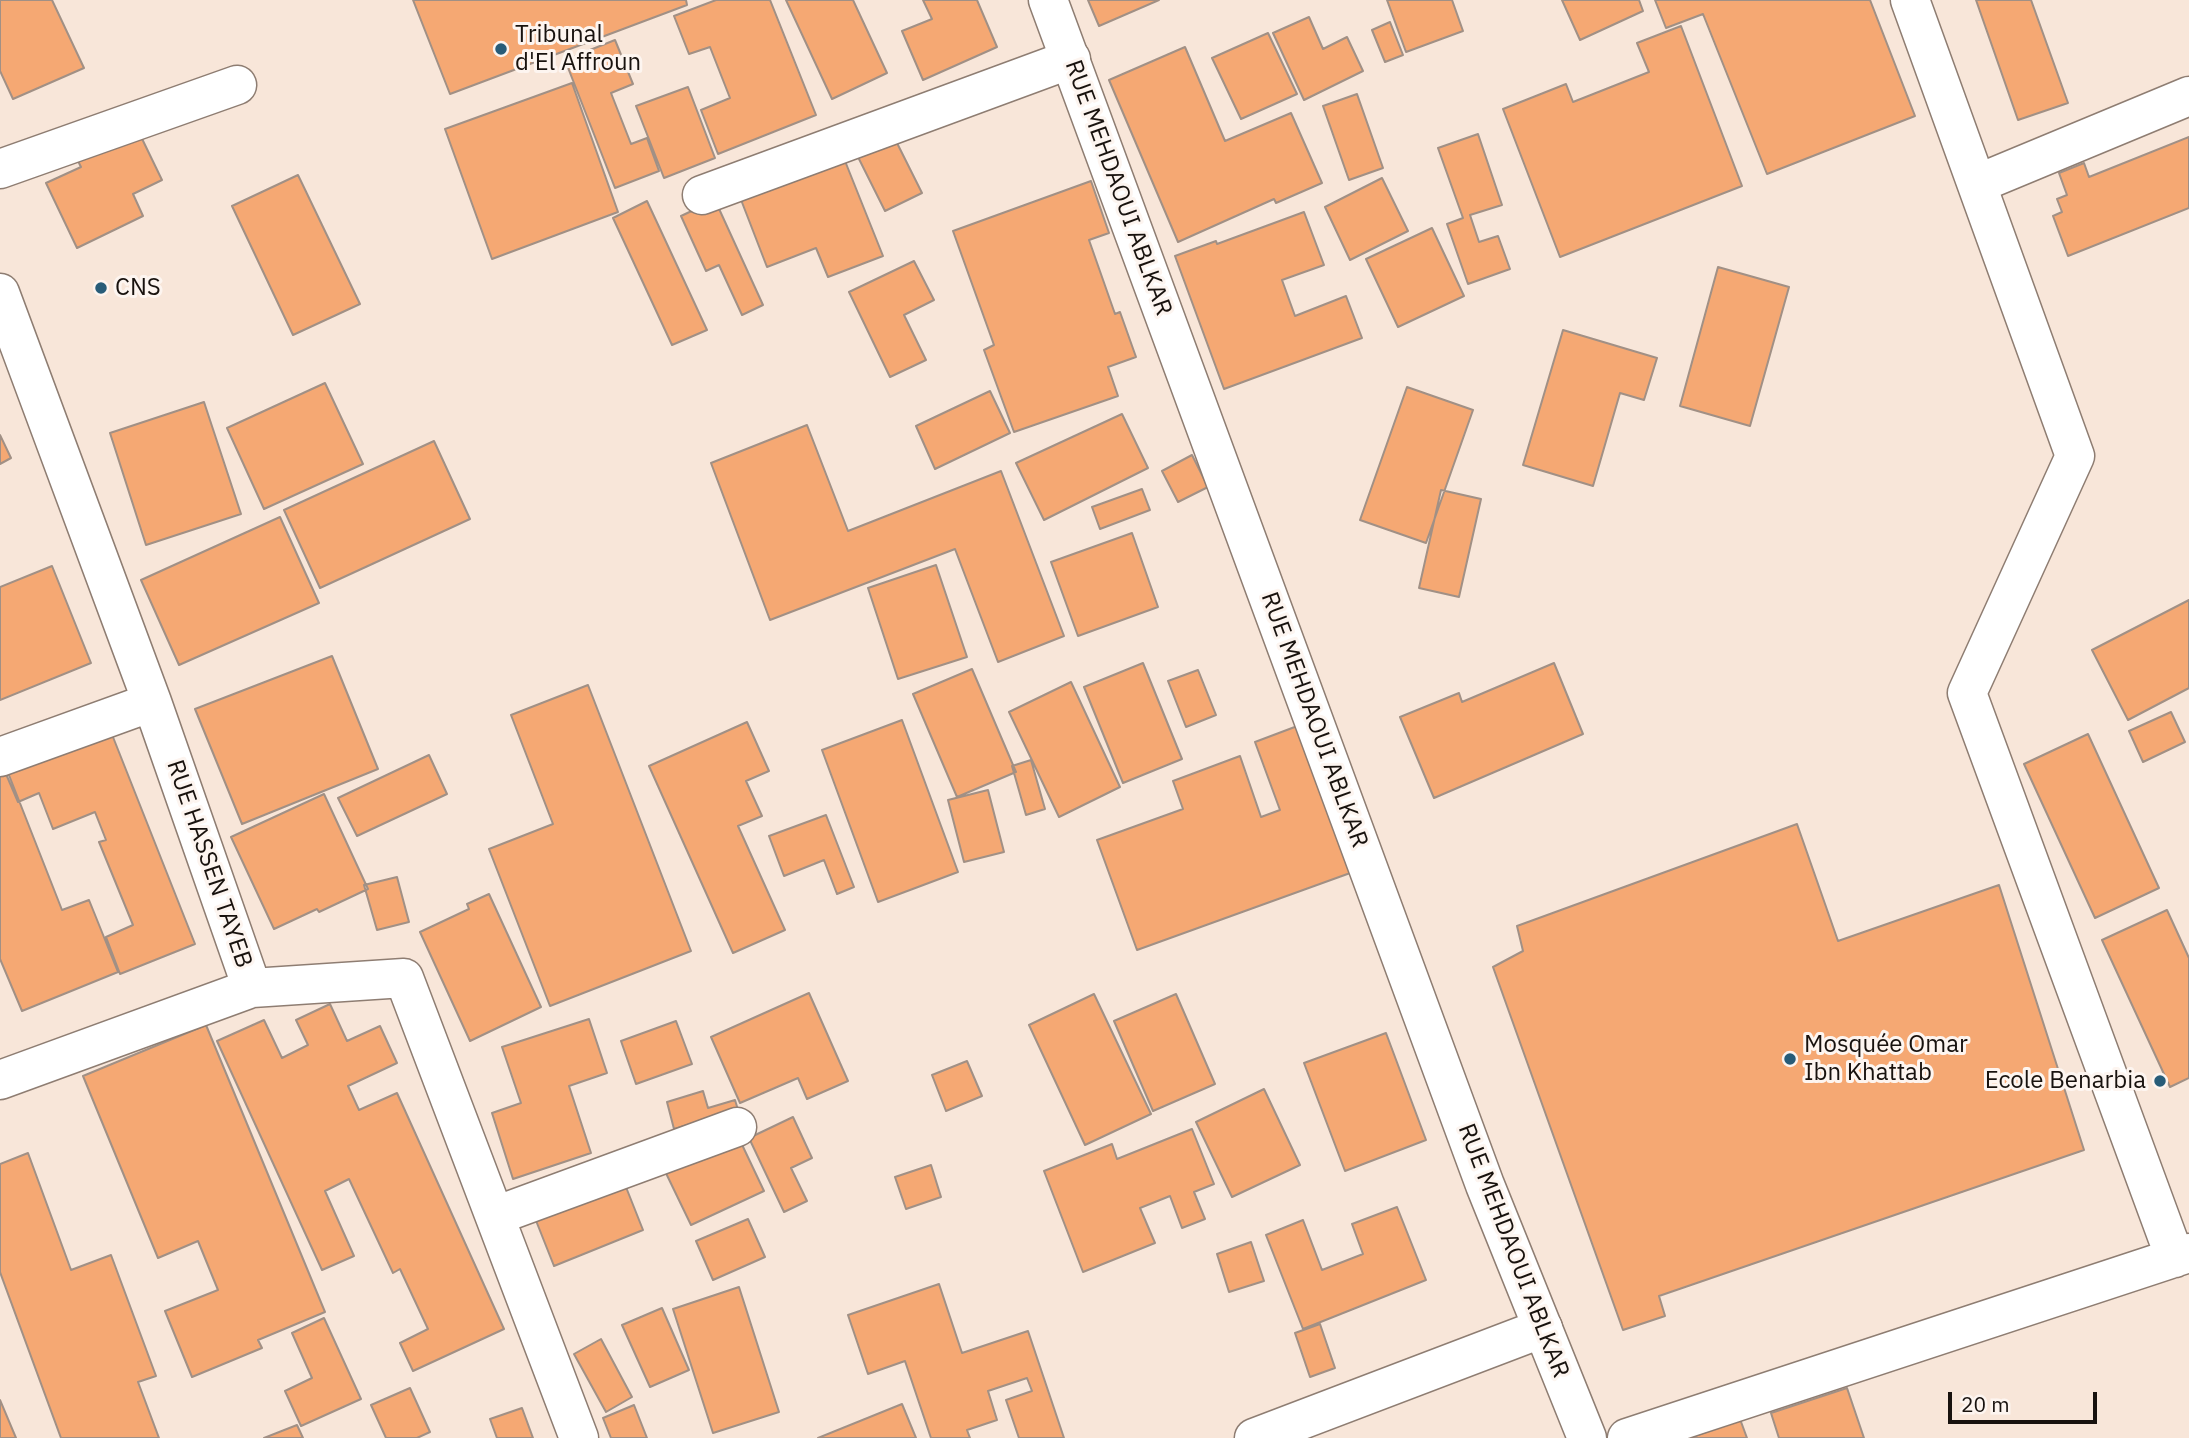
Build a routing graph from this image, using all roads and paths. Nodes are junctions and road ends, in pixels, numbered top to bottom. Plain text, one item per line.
1 (1048, 0) edge
2 (1910, 0) edge
3 (1071, 59) junction
4 (237, 85) dead end
5 (2189, 96) edge
6 (0, 169) edge
7 (1977, 184) junction
8 (702, 195) dead end
9 (0, 293) edge
10 (152, 702) junction
11 (0, 757) edge
12 (252, 988) junction
13 (0, 1080) edge
14 (737, 1128) dead end
15 (495, 1216) junction
16 (2182, 1256) edge
17 (1543, 1328) junction
18 (579, 1438) edge
19 (1254, 1438) edge
20 (1587, 1438) edge
21 (1627, 1438) edge

1 - 3 street, RUE MEHDAOUI ABLKAR
2 - 7 street
3 - 8 street
3 - 17 street, RUE MEHDAOUI ABLKAR
4 - 6 street
5 - 7 street
7 - 16 street
9 - 10 street, RUE HASSEN TAYEB
10 - 11 street
10 - 12 street, RUE HASSEN TAYEB
12 - 13 street
12 - 15 street, RUE HASSEN TAYEB
14 - 15 street
15 - 18 street, RUE HASSEN TAYEB
16 - 21 street
17 - 19 street
17 - 20 street, RUE MEHDAOUI ABLKAR

